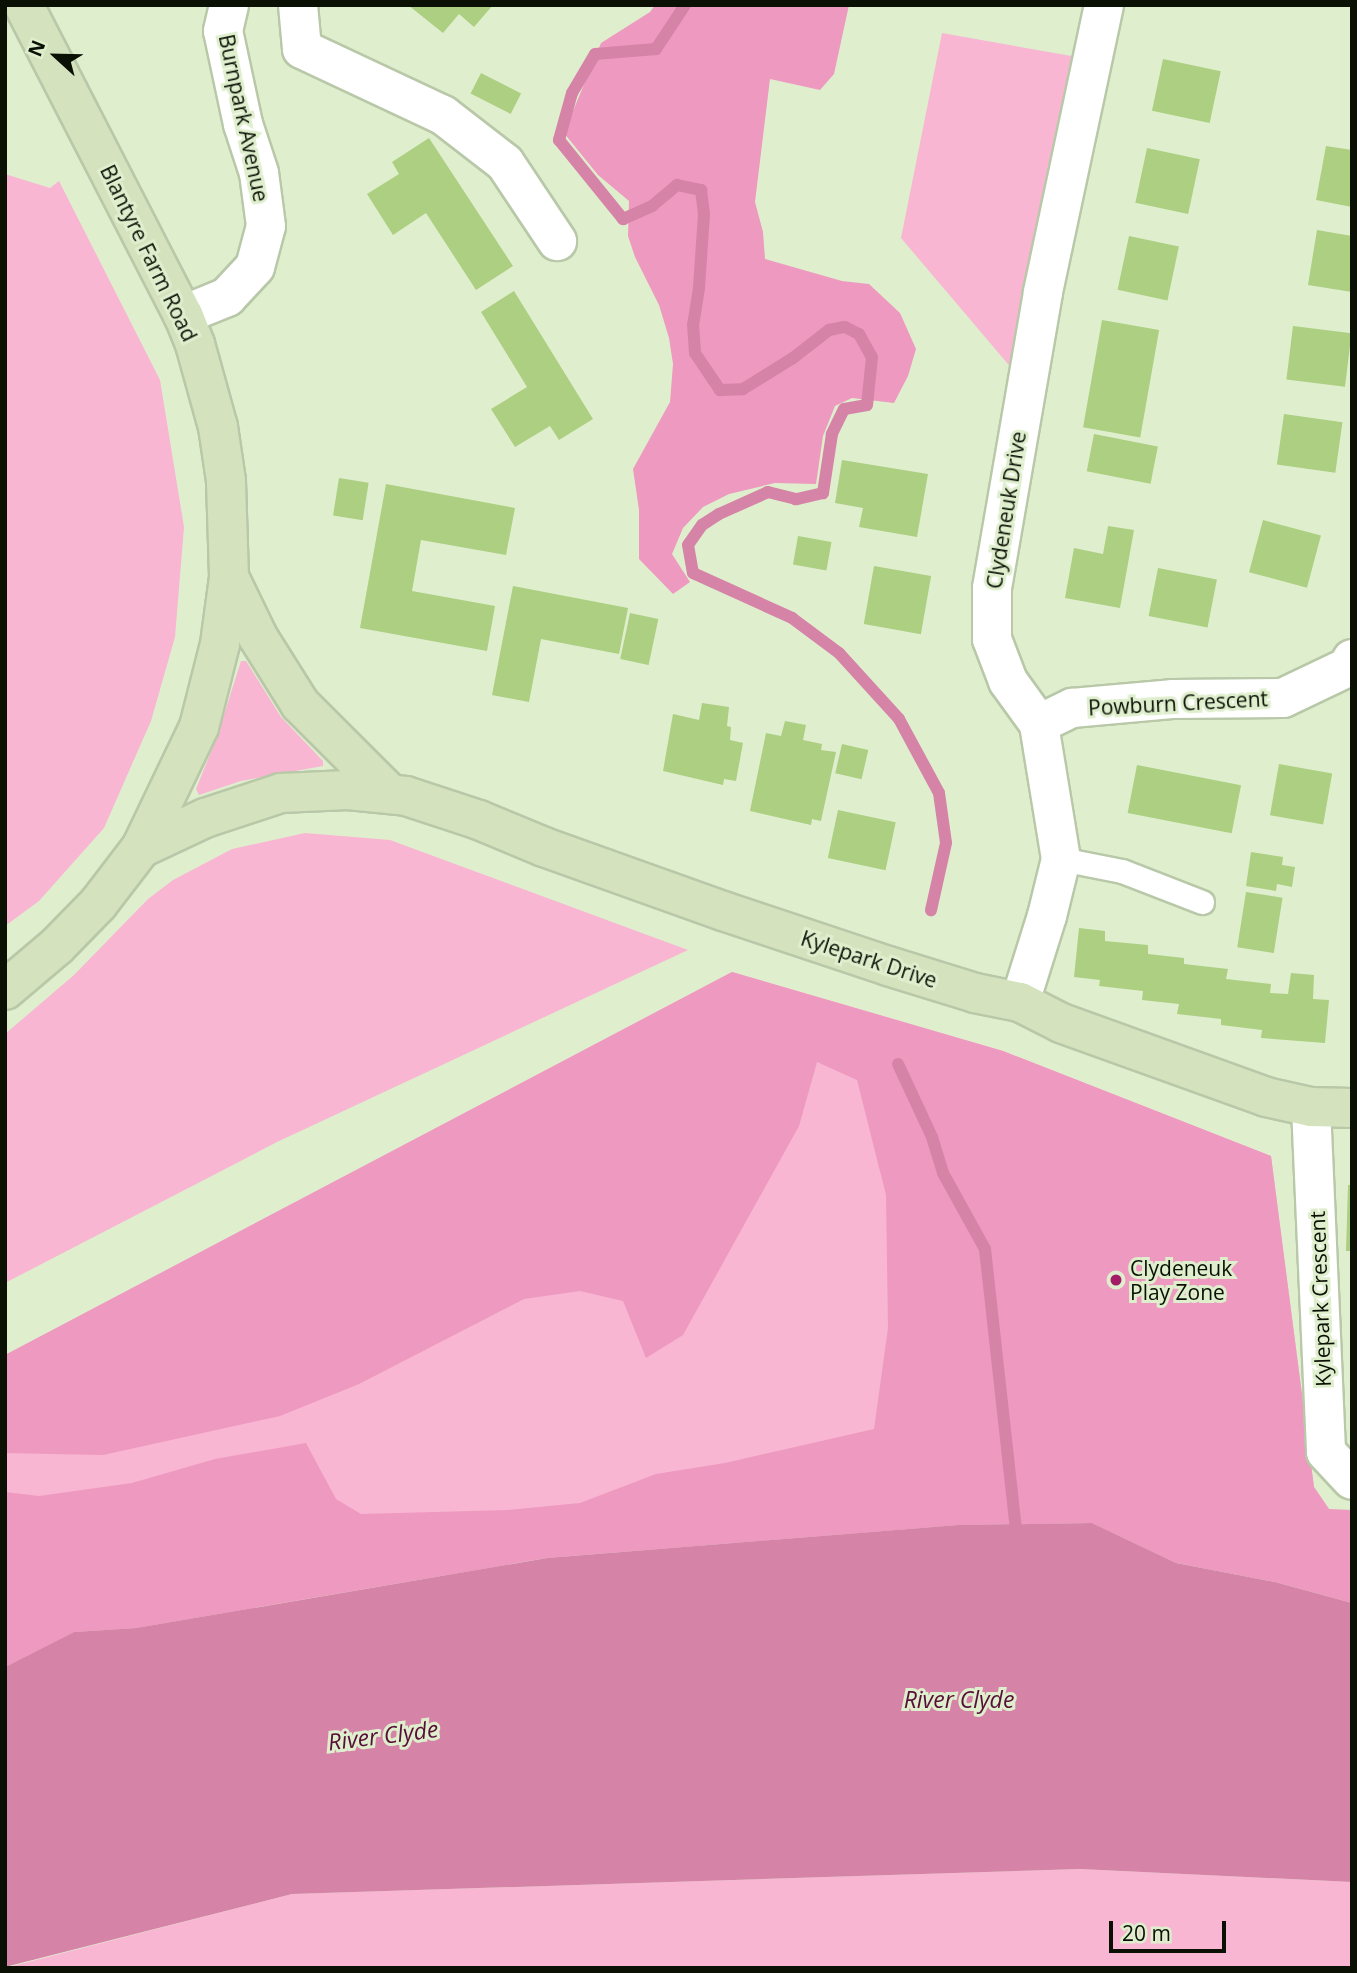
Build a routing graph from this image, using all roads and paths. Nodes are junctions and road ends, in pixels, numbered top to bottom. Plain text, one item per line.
1 (24, 5) edge
2 (229, 5) edge
3 (298, 5) edge
4 (1104, 5) edge
5 (557, 241) dead end
6 (183, 315) junction
7 (229, 577) junction
8 (1352, 659) edge
9 (1039, 724) junction
10 (389, 793) junction
11 (141, 848) junction
12 (1061, 859) junction
13 (1202, 902) dead end
14 (5, 990) edge
15 (1020, 1002) junction
16 (1311, 1107) junction
17 (1352, 1108) edge
18 (1352, 1480) edge

1 - 6 street, Blantyre Farm Road
2 - 6 street, Burnpark Avenue
3 - 5 street
4 - 9 street, Clydeneuk Drive
6 - 7 street, Blantyre Farm Road
7 - 10 street
7 - 11 street, Blantyre Farm Road
8 - 9 street, Powburn Crescent
9 - 12 street, Clydeneuk Drive
10 - 11 street, Kylepark Drive
10 - 15 street, Kylepark Drive
11 - 14 street, Blantyre Farm Road
12 - 13 lane
12 - 15 street, Clydeneuk Drive
15 - 16 street, Kylepark Drive
16 - 17 street, Kylepark Drive
16 - 18 street, Kylepark Crescent

